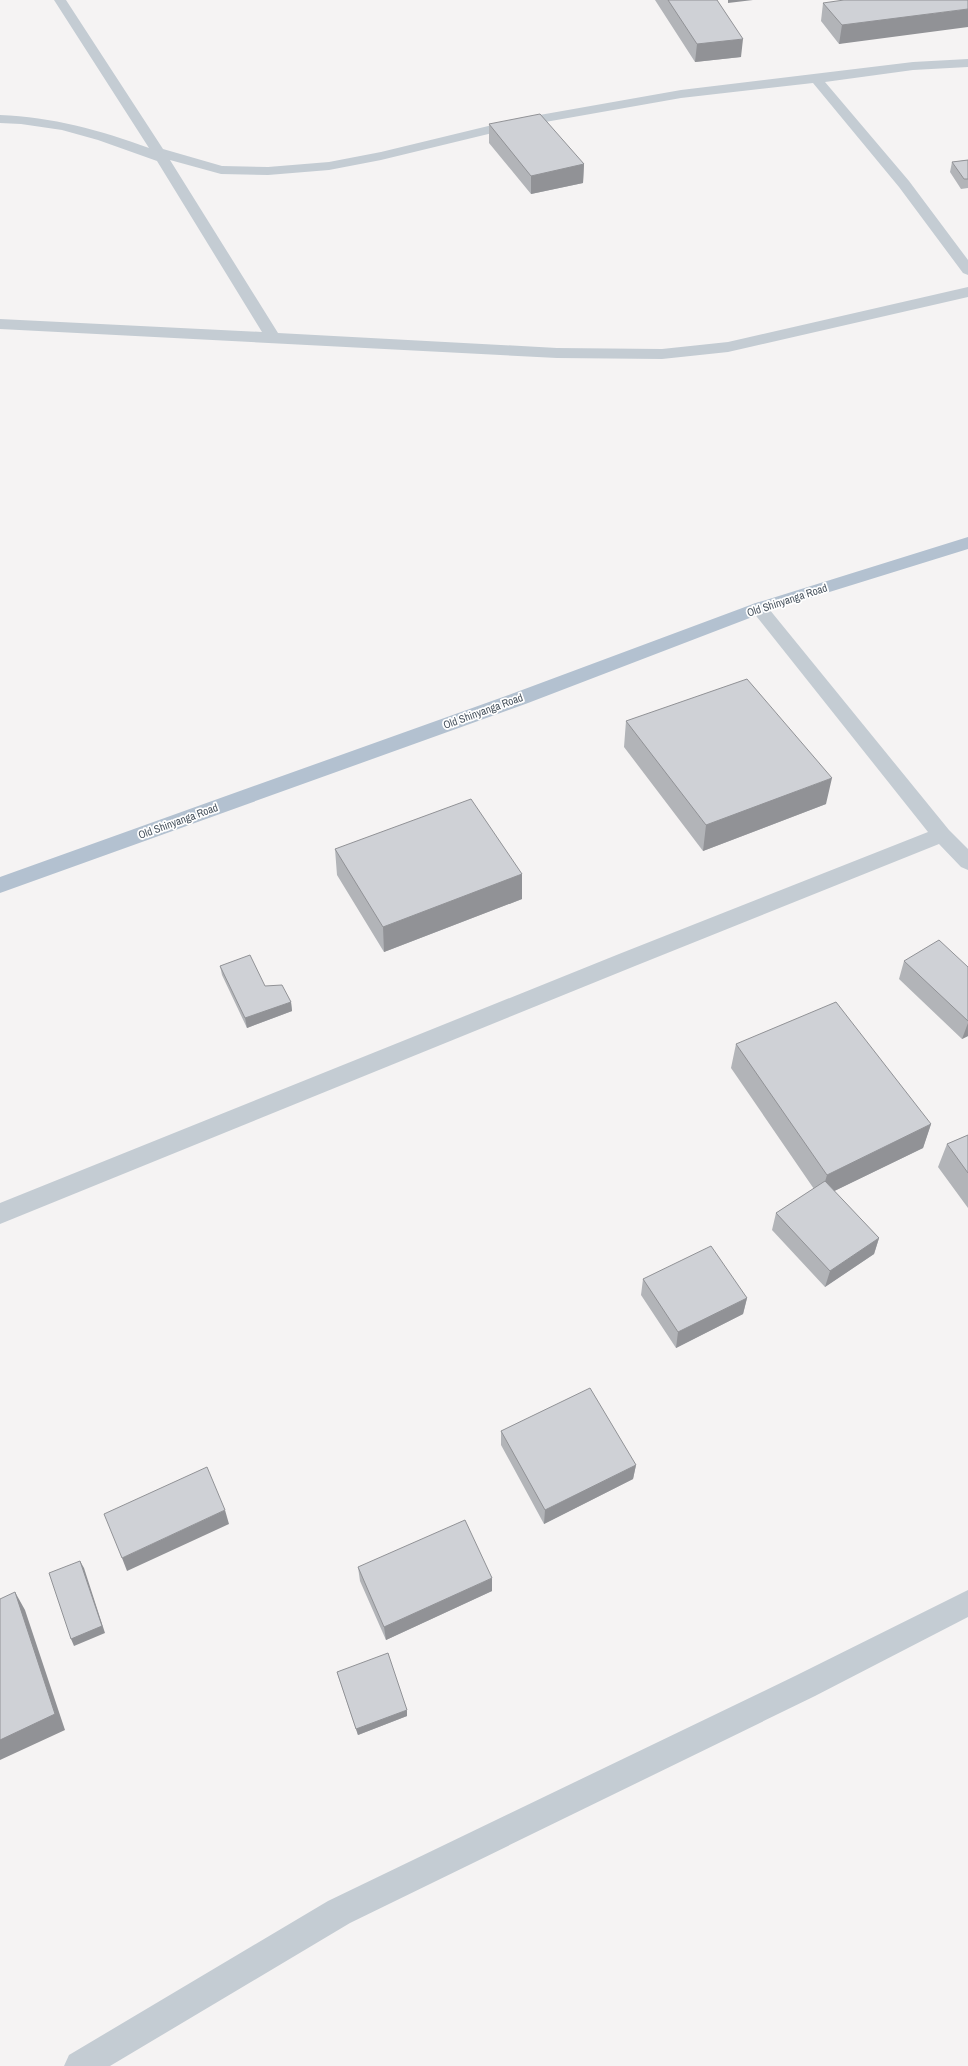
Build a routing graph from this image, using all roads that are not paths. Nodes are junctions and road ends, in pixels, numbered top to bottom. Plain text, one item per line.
1 (60, 0) edge
2 (968, 63) edge
3 (816, 79) junction
4 (0, 119) edge
5 (160, 155) junction
6 (968, 270) edge
7 (968, 292) edge
8 (0, 324) edge
9 (273, 336) junction
10 (968, 543) edge
11 (759, 608) junction
12 (942, 835) junction
13 (968, 862) edge
14 (0, 885) edge
15 (0, 1214) edge
16 (968, 1603) edge
17 (80, 2066) edge

1 - 5 street
2 - 3 street
3 - 5 street
3 - 6 street
4 - 5 street
5 - 9 street
7 - 9 street
8 - 9 street
10 - 11 main road, Old Shinyanga Road
11 - 12 street
11 - 14 main road, Old Shinyanga Road
12 - 13 street
12 - 15 street
16 - 17 street

